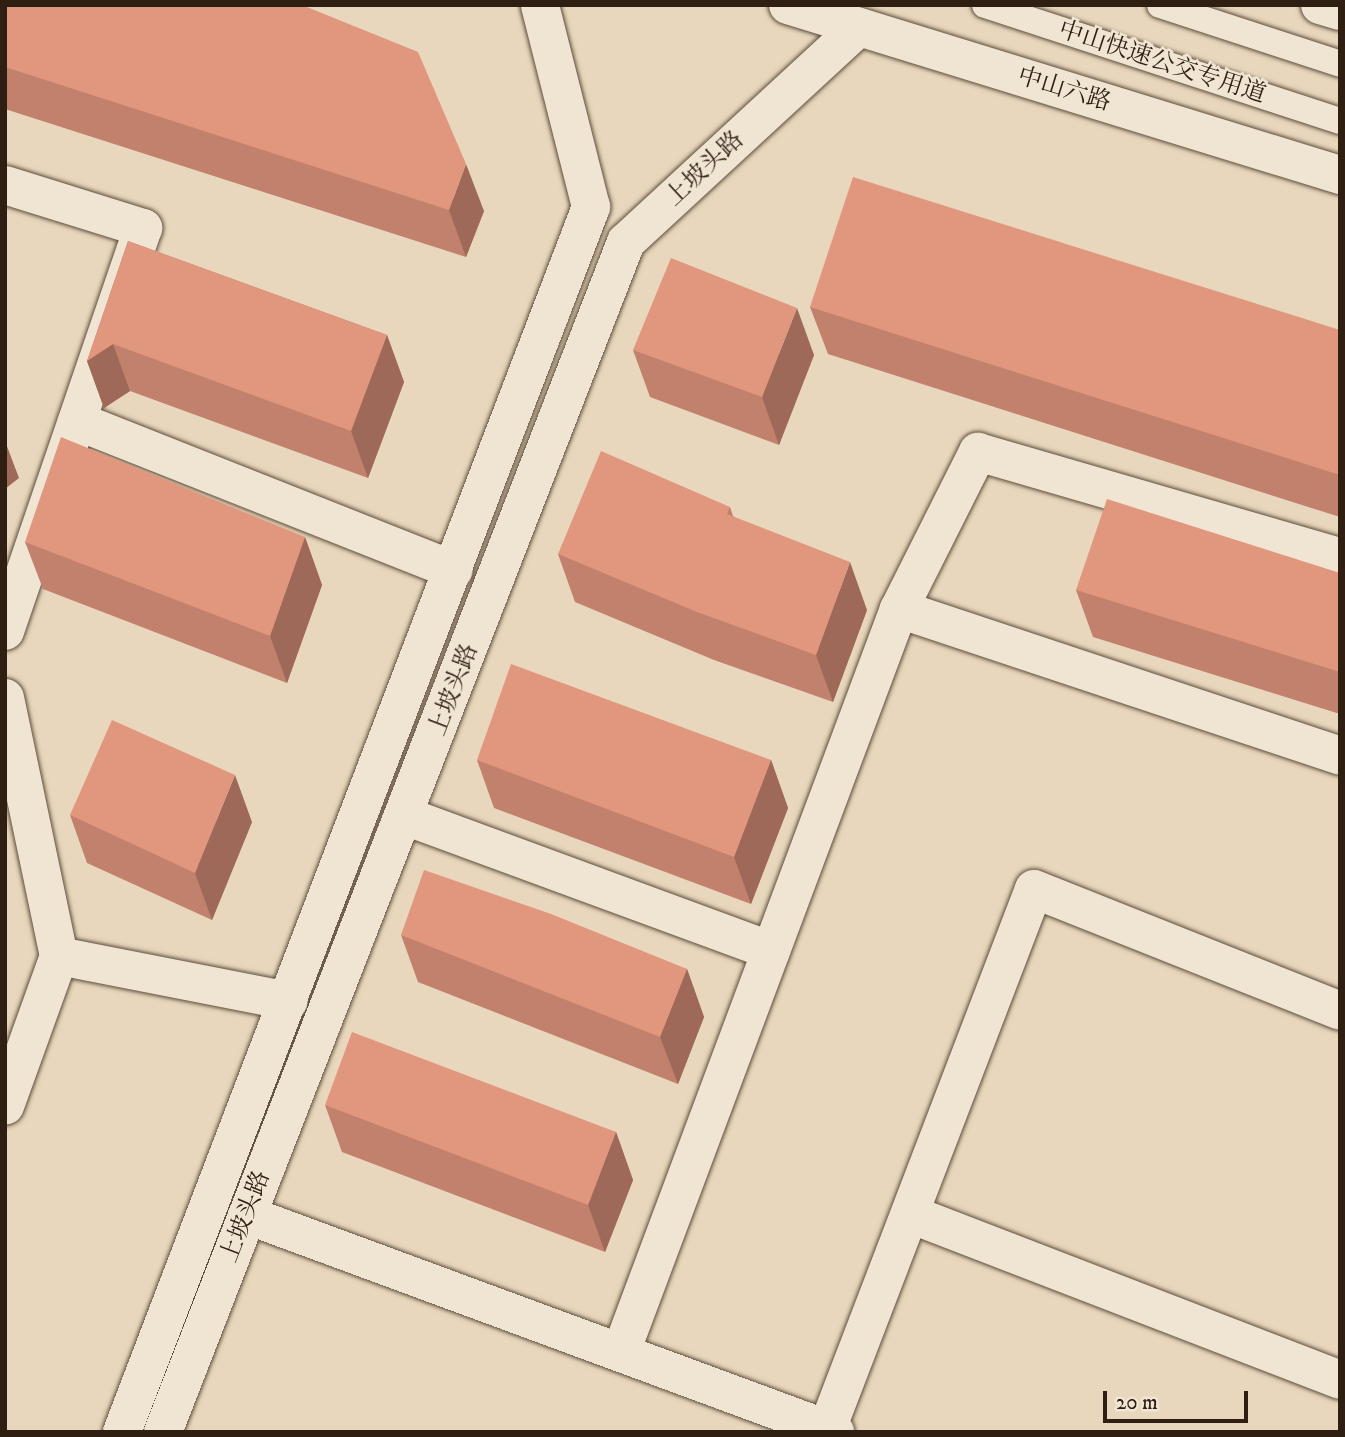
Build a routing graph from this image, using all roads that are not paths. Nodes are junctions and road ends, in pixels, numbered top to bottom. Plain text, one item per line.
1 (540, 5) edge
2 (788, 5) edge
3 (985, 5) edge
4 (1160, 5) edge
5 (1320, 5) edge
6 (1340, 11) edge
7 (859, 27) junction
8 (1340, 64) edge
9 (1340, 121) edge
10 (1340, 175) edge
11 (5, 185) edge
12 (77, 421) junction
13 (1340, 557) edge
14 (454, 570) junction
15 (899, 609) junction
16 (5, 631) edge
17 (5, 698) edge
18 (1340, 756) edge
19 (405, 816) junction
20 (771, 951) junction
21 (59, 956) junction
22 (289, 1000) junction
23 (1340, 1011) edge
24 (5, 1106) edge
25 (247, 1214) junction
26 (913, 1215) junction
27 (621, 1352) junction
28 (1340, 1380) edge
29 (831, 1430) edge
30 (122, 1432) edge
31 (163, 1432) edge

1 - 14 street, 上坡头路
2 - 7 street, 中山六路
3 - 9 lane, 中山快速公交专用道
4 - 8 lane
5 - 6 street
7 - 10 street, 中山六路
7 - 19 street, 上坡头路
11 - 12 street
12 - 14 street
12 - 16 street
13 - 15 street
14 - 22 street, 上坡头路
15 - 18 street
15 - 20 street
17 - 21 street
19 - 20 street
19 - 25 street, 上坡头路
20 - 27 street
21 - 22 street
21 - 24 street
22 - 30 street, 上坡头路
23 - 26 street
25 - 27 street
25 - 31 street, 上坡头路
26 - 28 street
26 - 29 street
27 - 29 street

